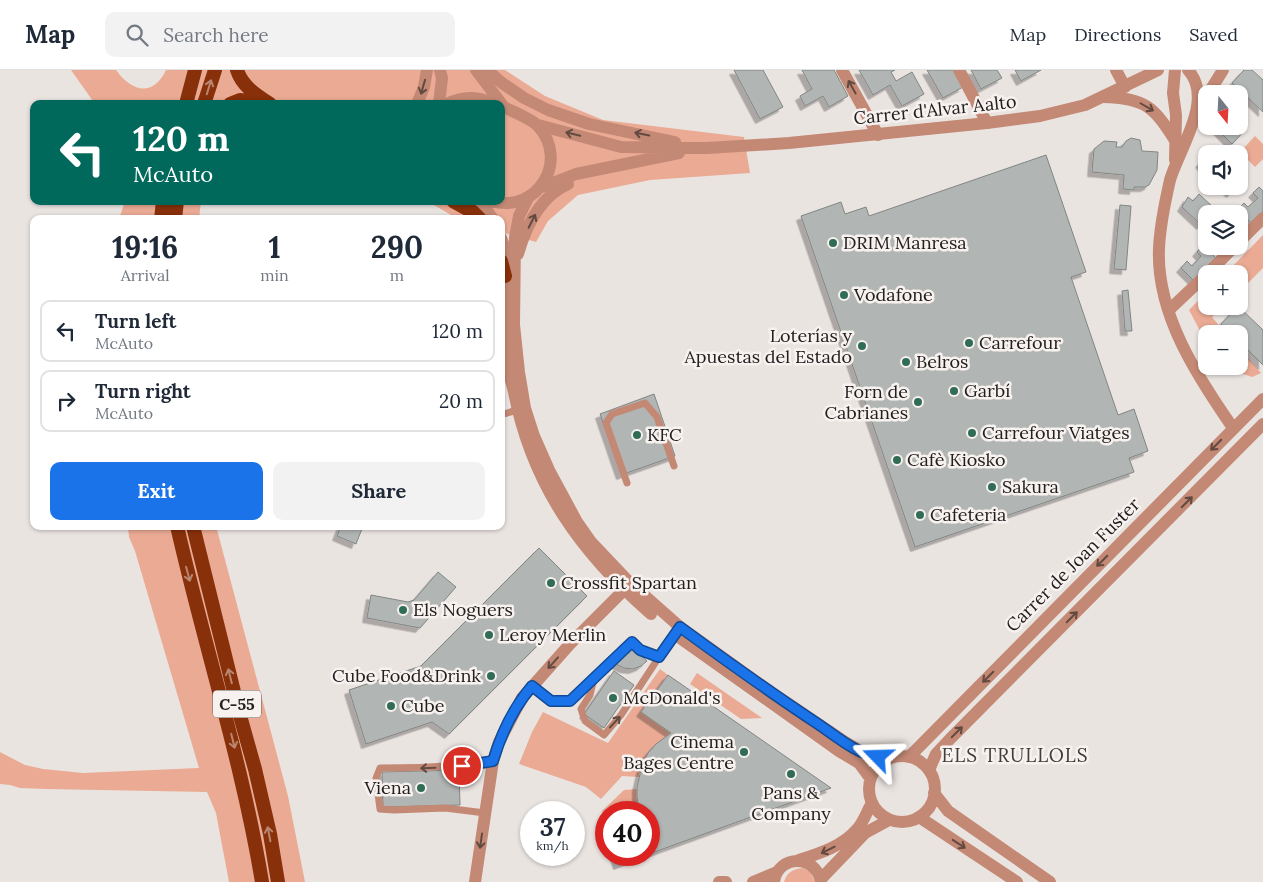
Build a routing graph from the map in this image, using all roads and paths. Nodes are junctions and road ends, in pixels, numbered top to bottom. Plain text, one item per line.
1 (195, 70) edge
2 (214, 70) edge
3 (237, 70) edge
4 (427, 70) edge
5 (440, 70) edge
6 (476, 70) edge
7 (487, 70) edge
8 (842, 70) edge
9 (960, 70) edge
10 (1116, 70) edge
11 (1158, 70) edge
12 (1175, 70) edge
13 (1188, 70) edge
14 (1223, 70) edge
15 (1213, 85) edge
16 (1125, 87) junction
17 (1103, 97) junction
18 (187, 100) edge
19 (205, 100) edge
20 (264, 100) edge
21 (419, 100) edge
22 (439, 100) edge
23 (458, 100) edge
24 (486, 100) edge
25 (496, 100) edge
26 (505, 108) edge
27 (1198, 111) edge
28 (1196, 114) junction
29 (987, 123) junction
30 (538, 125) junction
31 (878, 135) junction
32 (1176, 142) junction
33 (707, 148) junction
34 (596, 169) junction
35 (1174, 170) junction
36 (542, 187) junction
37 (528, 198) junction
38 (505, 203) edge
39 (461, 205) edge
40 (476, 215) edge
41 (1263, 218) edge
42 (1248, 233) edge
43 (505, 248) edge
44 (1226, 255) edge
45 (505, 265) edge
46 (1216, 265) edge
47 (510, 271) junction
48 (1198, 283) edge
49 (1169, 310) junction
50 (1263, 399) edge
51 (521, 409) junction
52 (505, 415) edge
53 (1263, 424) edge
54 (1233, 428) junction
55 (674, 466) dead end
56 (626, 482) dead end
57 (178, 530) edge
58 (194, 530) edge
59 (624, 590) junction
60 (677, 630) junction
61 (659, 657) junction
62 (594, 679) junction
63 (532, 686) junction
64 (909, 757) junction
65 (889, 759) junction
66 (493, 761) junction
67 (929, 770) junction
68 (870, 778) junction
69 (934, 793) junction
70 (872, 803) junction
71 (948, 811) junction
72 (485, 812) junction
73 (923, 814) junction
74 (889, 820) junction
75 (799, 860) junction
76 (776, 877) edge
77 (821, 881) edge
78 (262, 882) edge
79 (278, 882) edge
80 (475, 882) edge
81 (718, 882) edge
82 (726, 882) edge
83 (753, 882) edge
84 (1017, 882) edge
85 (1050, 882) edge

1 - 18 highway
19 -> 2 highway
3 - 20 highway
4 -> 21 street
5 - 22 street
6 - 25 street
33 -> 7 street, Carrer d'Alvar Aalto
31 -> 8 street
9 - 29 street
10 - 16 street
11 - 16 street, Carrer d'Alvar Aalto
12 - 32 street
13 - 28 street
14 - 15 street
16 - 17 street, Carrer d'Alvar Aalto
17 - 29 street, Carrer d'Alvar Aalto
17 -> 32 street
23 - 24 street
26 - 30 street, Carrer d'Alvar Aalto
27 - 28 street
28 - 35 street
29 - 31 street, Carrer d'Alvar Aalto
33 -> 30 street, Carrer d'Alvar Aalto
30 - 36 street
31 - 33 street, Carrer d'Alvar Aalto
32 - 35 street
33 - 34 street, Carrer d'Alvar Aalto
34 - 36 street, Carrer d'Alvar Aalto
47 -> 34 street
35 - 49 street
36 - 37 street
37 - 38 street
37 - 47 street
39 - 40 highway
41 - 42 street
43 - 47 street
44 - 46 street
45 - 47 highway
47 - 51 street
48 - 49 street
49 - 54 street
50 - 54 street, Carrer de Joan Fuster
51 - 52 lane
51 - 59 street
51 - 60 street
67 -> 53 street, Carrer de Joan Fuster
54 -> 64 street, Carrer de Joan Fuster
55 - 56 lane
57 -> 78 highway, C-55
79 -> 58 highway, C-55
59 - 60 street
59 -> 63 street
60 - 61 lane
60 - 65 street
60 - 68 street
61 - 62 lane
62 -> 61 lane
62 - 63 lane
63 - 66 street
64 - 65 street
64 - 67 street
65 - 68 street
66 - 72 street
66 -> 72 lane
67 - 69 street
68 - 70 street
69 - 71 street
69 - 73 street
70 - 74 street
70 -> 75 street
71 - 73 street
71 - 85 street
72 -> 80 street
73 - 74 street
73 -> 84 street
74 - 77 street
75 - 76 street
75 - 77 street
76 - 83 street
81 - 82 street

